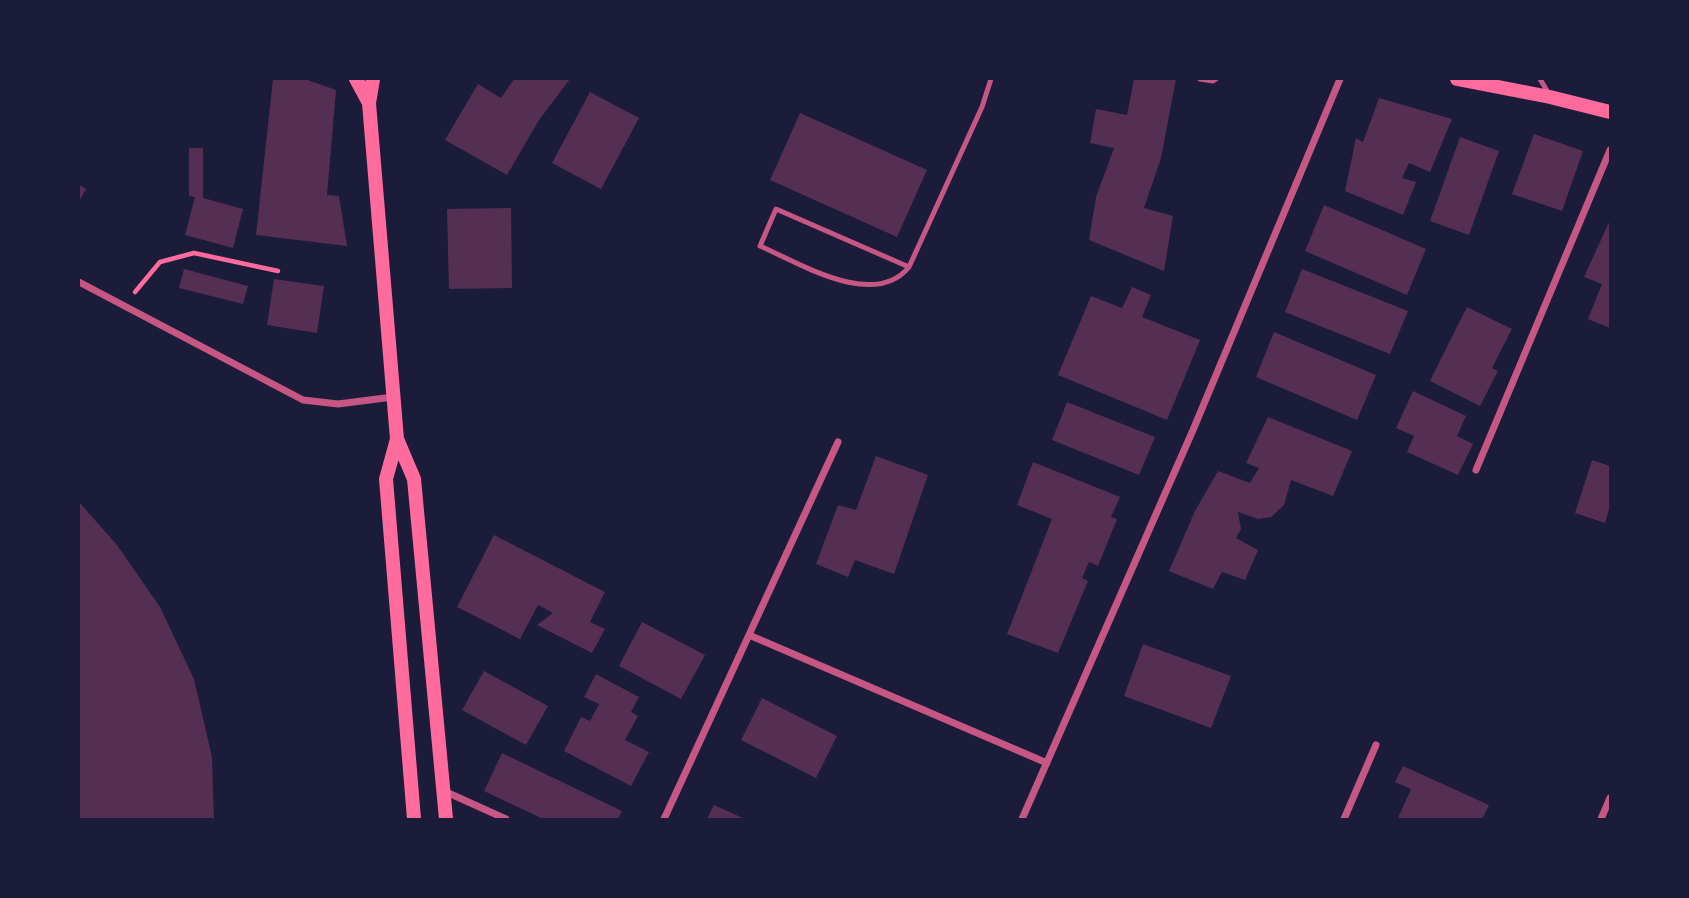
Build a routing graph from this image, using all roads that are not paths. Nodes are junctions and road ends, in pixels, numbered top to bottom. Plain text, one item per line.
1 (356, 79) edge
2 (373, 79) edge
3 (991, 79) edge
4 (1200, 79) edge
5 (1216, 79) edge
6 (1340, 79) edge
7 (1457, 79) edge
8 (1540, 79) edge
9 (1550, 97) junction
10 (369, 103) junction
11 (1610, 112) edge
12 (1610, 150) edge
13 (909, 267) junction
14 (79, 282) edge
15 (393, 397) junction
16 (397, 439) junction
17 (838, 442) dead end
18 (1476, 470) dead end
19 (749, 635) junction
20 (1376, 744) dead end
21 (1047, 763) junction
22 (443, 790) junction
23 (1610, 798) edge
24 (414, 819) edge
25 (446, 819) edge
26 (506, 819) edge
27 (664, 819) edge
28 (1022, 819) edge
29 (1344, 819) edge
30 (1601, 819) edge

1 - 10 main road
2 - 10 main road
3 - 13 lane
4 - 5 lane
6 - 21 street
7 - 9 main road
8 - 9 lane
9 - 11 main road
10 - 15 main road
12 - 18 street
13 - 13 lane
14 - 15 street
15 - 16 main road
16 - 22 main road
16 - 24 main road
17 - 19 street
19 - 21 street
19 - 27 street
20 - 29 street
21 - 28 street
22 - 25 main road
22 - 26 street
23 - 30 street

